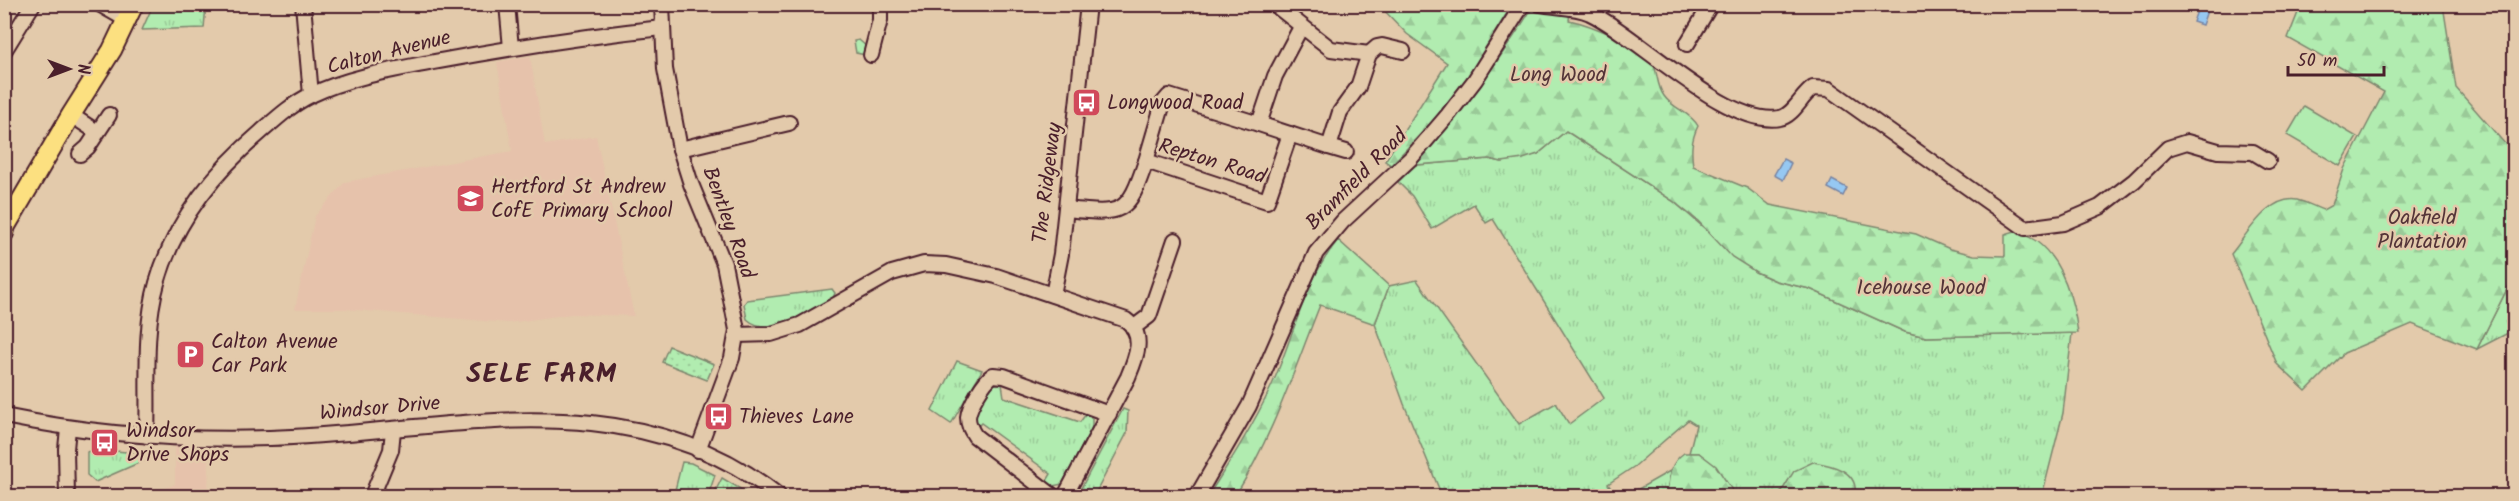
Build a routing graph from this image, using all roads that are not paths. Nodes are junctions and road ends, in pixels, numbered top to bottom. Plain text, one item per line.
1 (33, 4) edge
2 (99, 4) edge
3 (303, 4) edge
4 (507, 4) edge
5 (662, 4) edge
6 (880, 4) edge
7 (1088, 4) edge
8 (1274, 4) edge
9 (1523, 4) edge
10 (1540, 4) edge
11 (1711, 4) edge
12 (131, 12) edge
13 (1301, 27) junction
14 (662, 28) junction
15 (1687, 44) dead end
16 (511, 48) junction
17 (4, 51) edge
18 (1403, 51) dead end
19 (1369, 54) junction
20 (871, 55) dead end
21 (311, 95) junction
22 (71, 115) junction
23 (109, 115) dead end
24 (789, 123) dead end
25 (1258, 124) junction
26 (97, 132) junction
27 (1290, 134) junction
28 (1329, 147) junction
29 (680, 149) junction
30 (1346, 152) dead end
31 (80, 154) dead end
32 (1146, 161) junction
33 (2268, 161) dead end
34 (1066, 209) junction
35 (5, 228) edge
36 (1175, 240) dead end
37 (1053, 295) junction
38 (1133, 328) junction
39 (737, 334) junction
40 (1109, 414) junction
41 (4, 416) edge
42 (68, 428) junction
43 (393, 430) junction
44 (147, 436) junction
45 (698, 450) junction
46 (67, 496) edge
47 (372, 496) edge
48 (778, 496) edge
49 (1053, 496) edge
50 (1065, 496) edge
51 (1197, 496) edge

1 - 17 street
2 - 12 street
3 - 21 street
4 - 16 street
5 - 14 street, Bentley Road
6 - 20 street
7 - 34 street, The Ridgeway
8 - 13 street
9 - 51 street, Bramfield Road
10 - 33 street
11 - 15 street
12 - 22 main road
13 - 19 street
13 - 25 street
14 - 16 street, Calton Avenue
14 - 29 street, Bentley Road
16 - 21 street, Calton Avenue
18 - 19 street
19 - 28 street
21 - 44 street, Calton Avenue
22 - 26 street
22 - 35 main road
23 - 26 street
24 - 29 street
25 - 27 street
25 - 32 street
26 - 31 street
27 - 28 street
27 - 32 street, Repton Road
28 - 30 street
29 - 39 street, Bentley Road
32 - 34 street, Repton Road
34 - 37 street, The Ridgeway
36 - 38 street
37 - 38 street
37 - 39 street
38 - 40 street
39 - 45 street, Bentley Road
40 - 49 street
40 - 50 street
41 - 42 street, Windsor Drive
42 - 44 street, Windsor Drive
42 - 46 street
43 - 44 street, Windsor Drive
43 - 45 street, Windsor Drive
43 - 47 street
45 - 48 street, Windsor Drive

